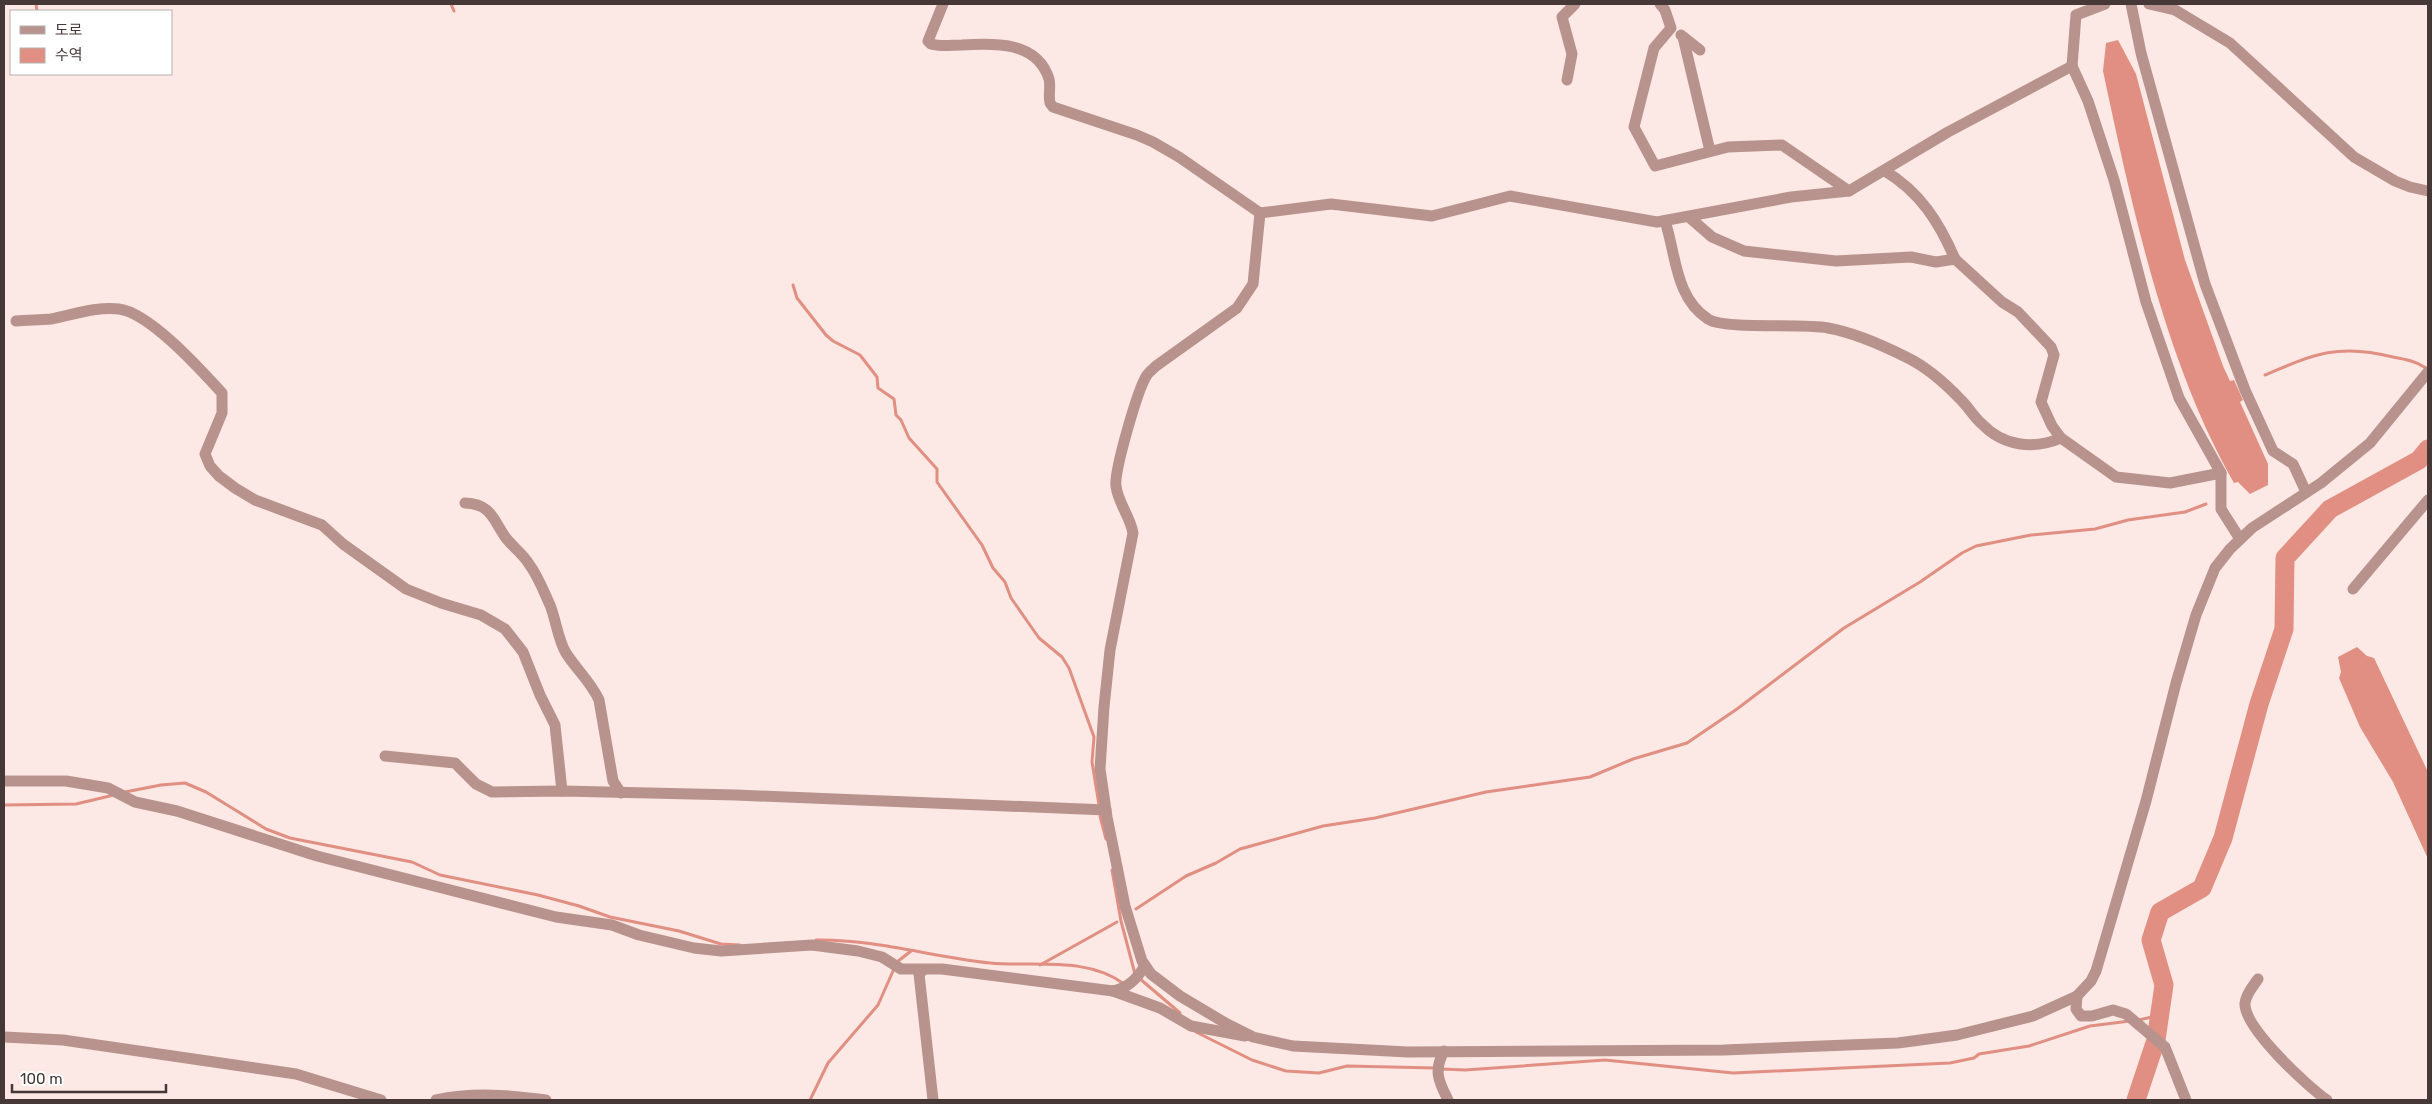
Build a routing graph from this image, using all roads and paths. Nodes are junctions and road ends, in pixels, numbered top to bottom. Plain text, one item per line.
1 (943, 4) edge
2 (1575, 4) edge
3 (1660, 4) edge
4 (2105, 4) edge
5 (2131, 4) edge
6 (2149, 4) edge
7 (1671, 28) junction
8 (1683, 37) junction
9 (1700, 50) dead end
10 (2072, 66) junction
11 (1567, 80) dead end
12 (1710, 151) junction
13 (1885, 171) junction
14 (1849, 191) junction
15 (2428, 191) edge
16 (1260, 214) junction
17 (1689, 217) junction
18 (1665, 221) junction
19 (1955, 259) junction
20 (16, 321) dead end
21 (2428, 372) edge
22 (2062, 438) junction
23 (2222, 474) junction
24 (2306, 492) junction
25 (2428, 500) edge
26 (465, 503) dead end
27 (2240, 539) junction
28 (2353, 589) dead end
29 (385, 756) dead end
30 (4, 781) edge
31 (562, 791) junction
32 (620, 792) junction
33 (1106, 810) junction
34 (1144, 967) junction
35 (923, 970) junction
36 (2258, 979) dead end
37 (1113, 991) junction
38 (2077, 996) junction
39 (1253, 1037) junction
40 (4, 1038) edge
41 (1444, 1051) junction
42 (381, 1100) edge
43 (436, 1100) edge
44 (546, 1100) edge
45 (933, 1100) edge
46 (1448, 1100) edge
47 (2186, 1100) edge
48 (2327, 1100) edge

1 - 16 street
2 - 11 street
3 - 7 street
4 - 10 street
5 - 24 street
6 - 15 street
7 - 8 street
7 - 12 street
8 - 9 street
8 - 12 street
10 - 13 street
10 - 23 street
12 - 14 street
13 - 14 street
13 - 19 street
14 - 17 street
16 - 18 street
16 - 33 street
17 - 18 street
17 - 19 street
18 - 22 street
19 - 22 street
20 - 31 street
21 - 24 street
22 - 23 street
23 - 27 street
24 - 27 street
25 - 28 street
26 - 32 street
27 - 38 street
29 - 31 street
30 - 35 street
31 - 32 street
32 - 33 street
33 - 34 street
34 - 37 street
34 - 39 street
35 - 37 street
35 - 45 street
36 - 48 street
37 - 39 street
38 - 41 street
38 - 47 street
39 - 41 street
40 - 42 street
41 - 46 street
43 - 44 street

